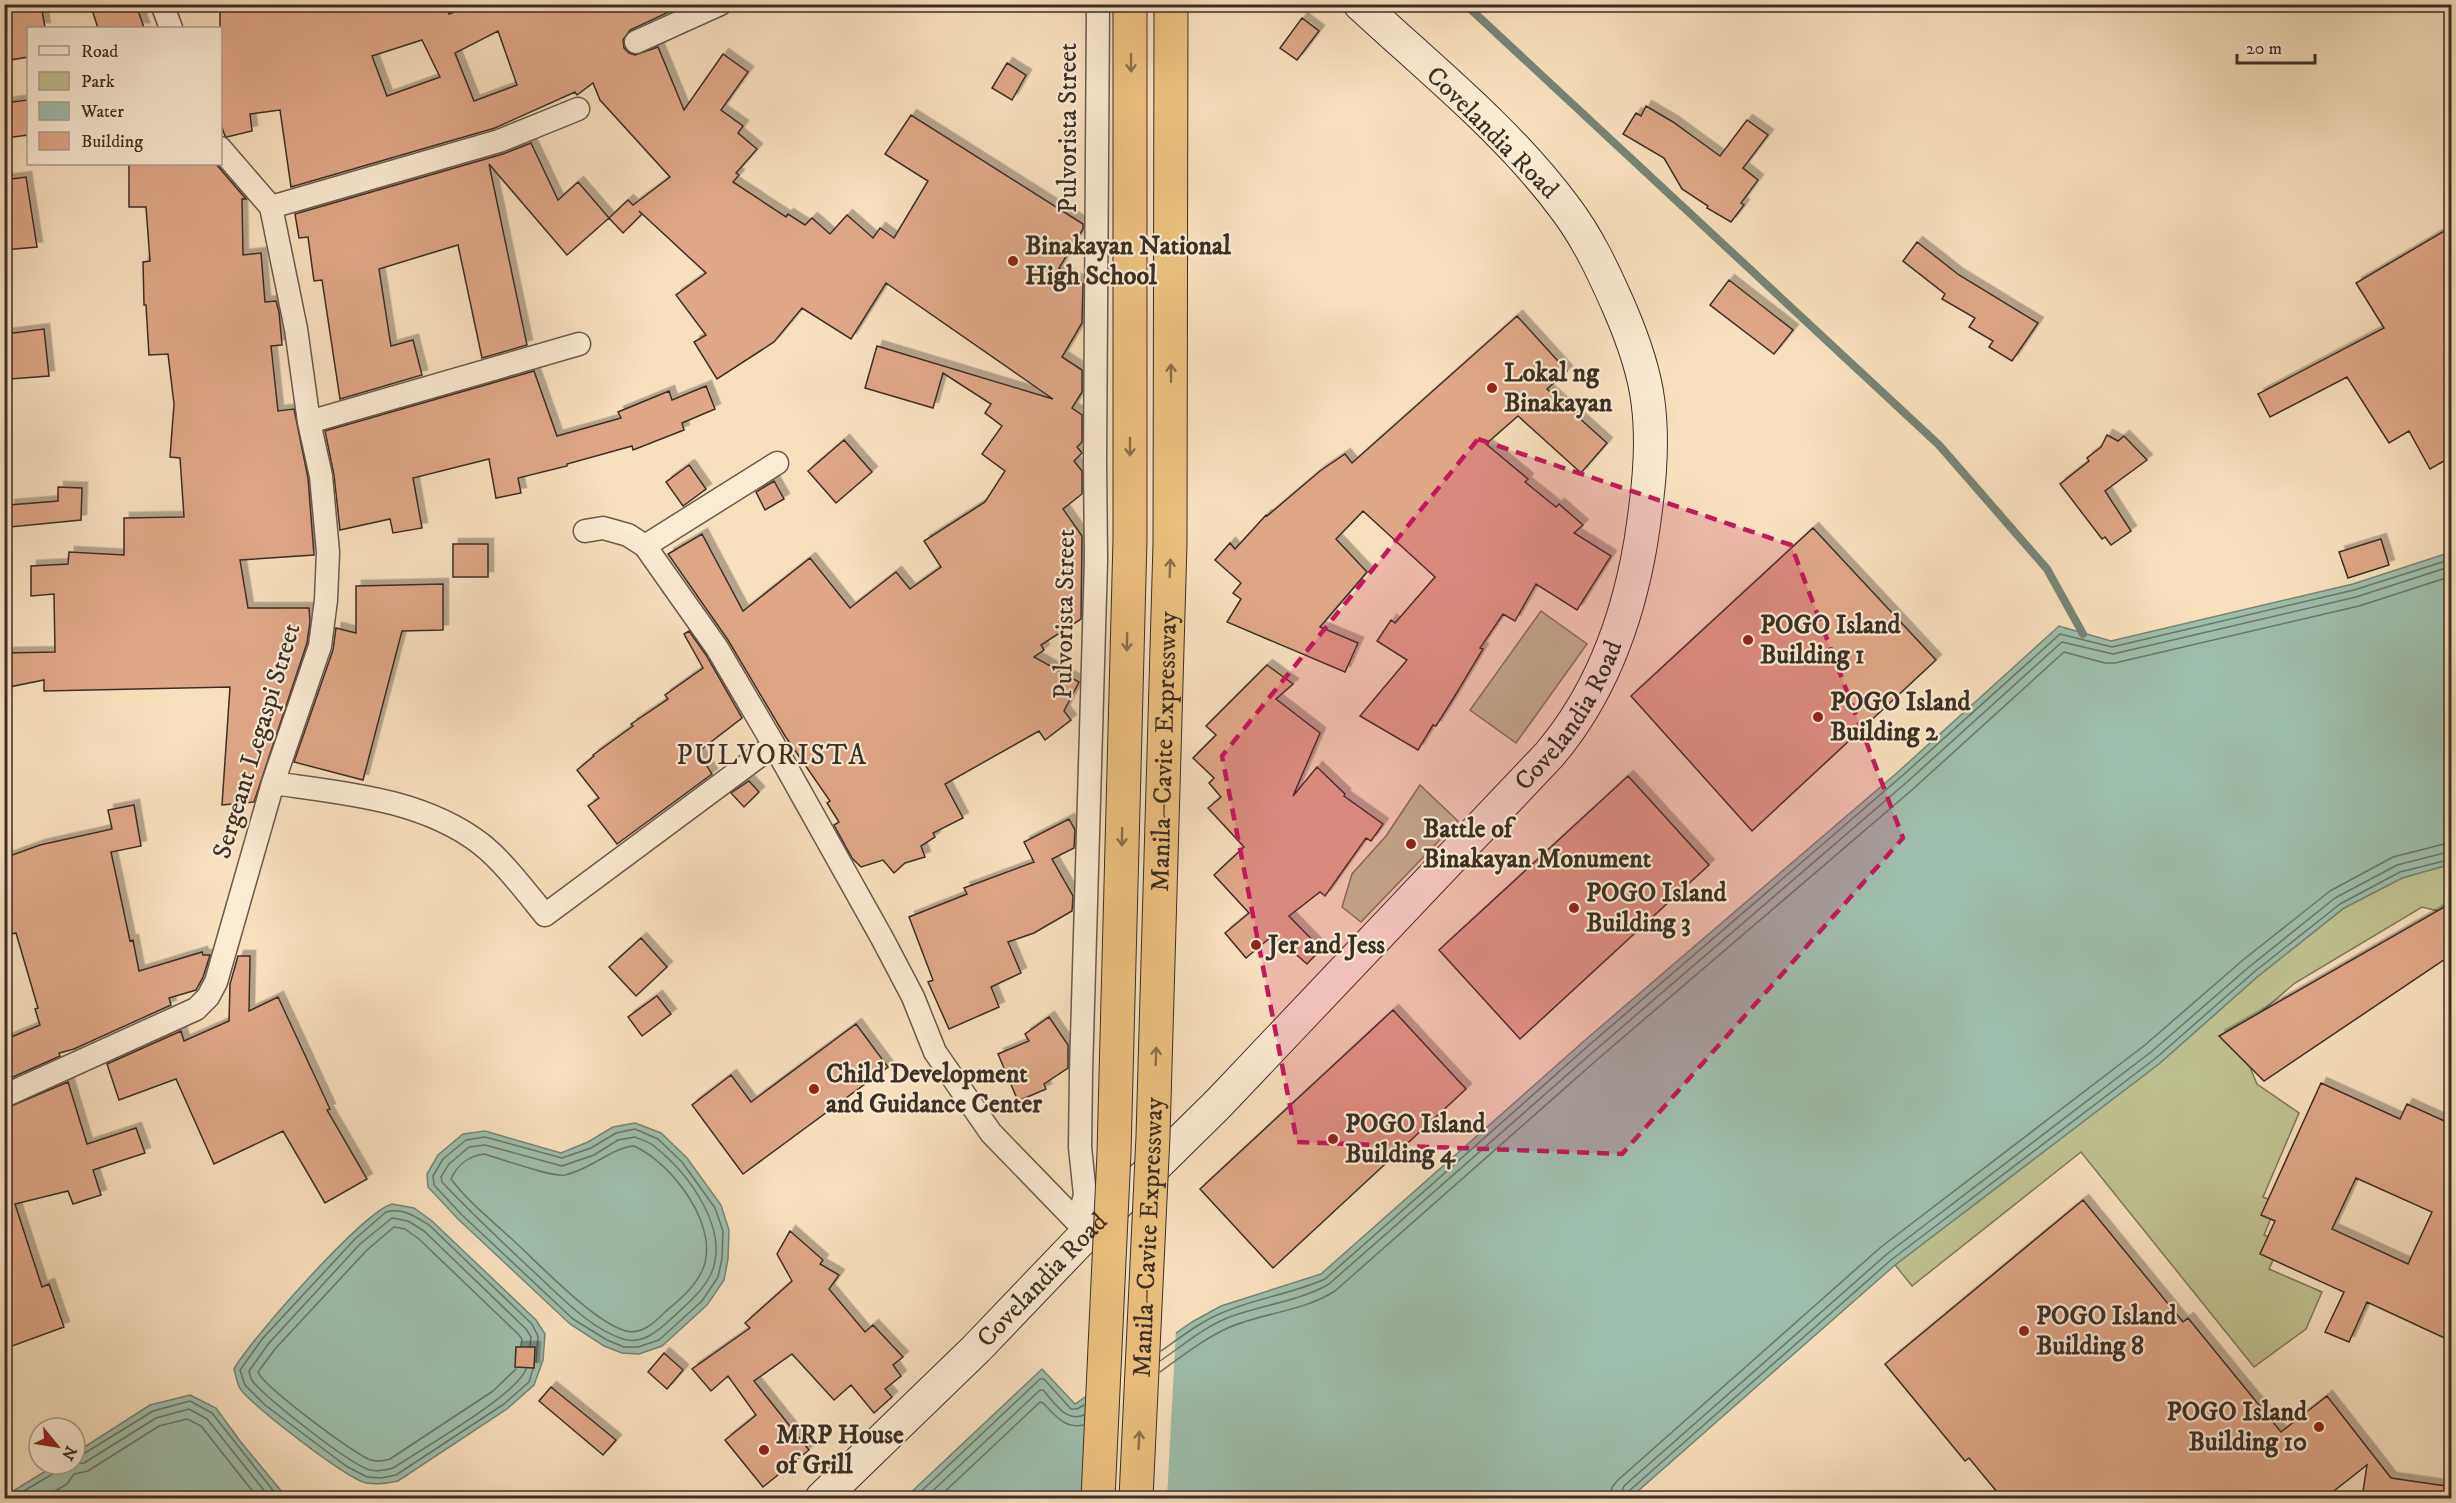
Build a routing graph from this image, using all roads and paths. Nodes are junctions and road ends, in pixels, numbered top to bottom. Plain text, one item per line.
1 (162, 4) edge
2 (720, 4) edge
3 (1098, 4) edge
4 (1130, 4) edge
5 (1171, 4) edge
6 (1360, 4) edge
7 (171, 27) edge
8 (636, 42) dead end
9 (578, 109) dead end
10 (222, 150) edge
11 (271, 207) junction
12 (579, 344) dead end
13 (309, 422) junction
14 (777, 462) dead end
15 (585, 531) dead end
16 (645, 546) junction
17 (774, 746) junction
18 (273, 783) junction
19 (4, 1096) edge
20 (1082, 1228) junction
21 (822, 1498) edge
22 (1098, 1498) edge
23 (1136, 1498) edge

1 - 7 street
2 - 8 street
3 - 20 street, Pulvorista Street
4 -> 22 highway, Manila–Cavite Expressway, bridge
23 -> 5 highway, Manila–Cavite Expressway, bridge
6 - 20 main road, Covelandia Road
9 - 11 street
10 - 11 street, Sergeant Legaspi Street
11 - 13 street, Sergeant Legaspi Street
12 - 13 street
13 - 18 street, Sergeant Legaspi Street
14 - 16 street
15 - 16 street
16 - 17 street
17 - 18 street
17 - 20 street
18 - 19 street, Sergeant Legaspi Street
20 - 21 main road, Covelandia Road

